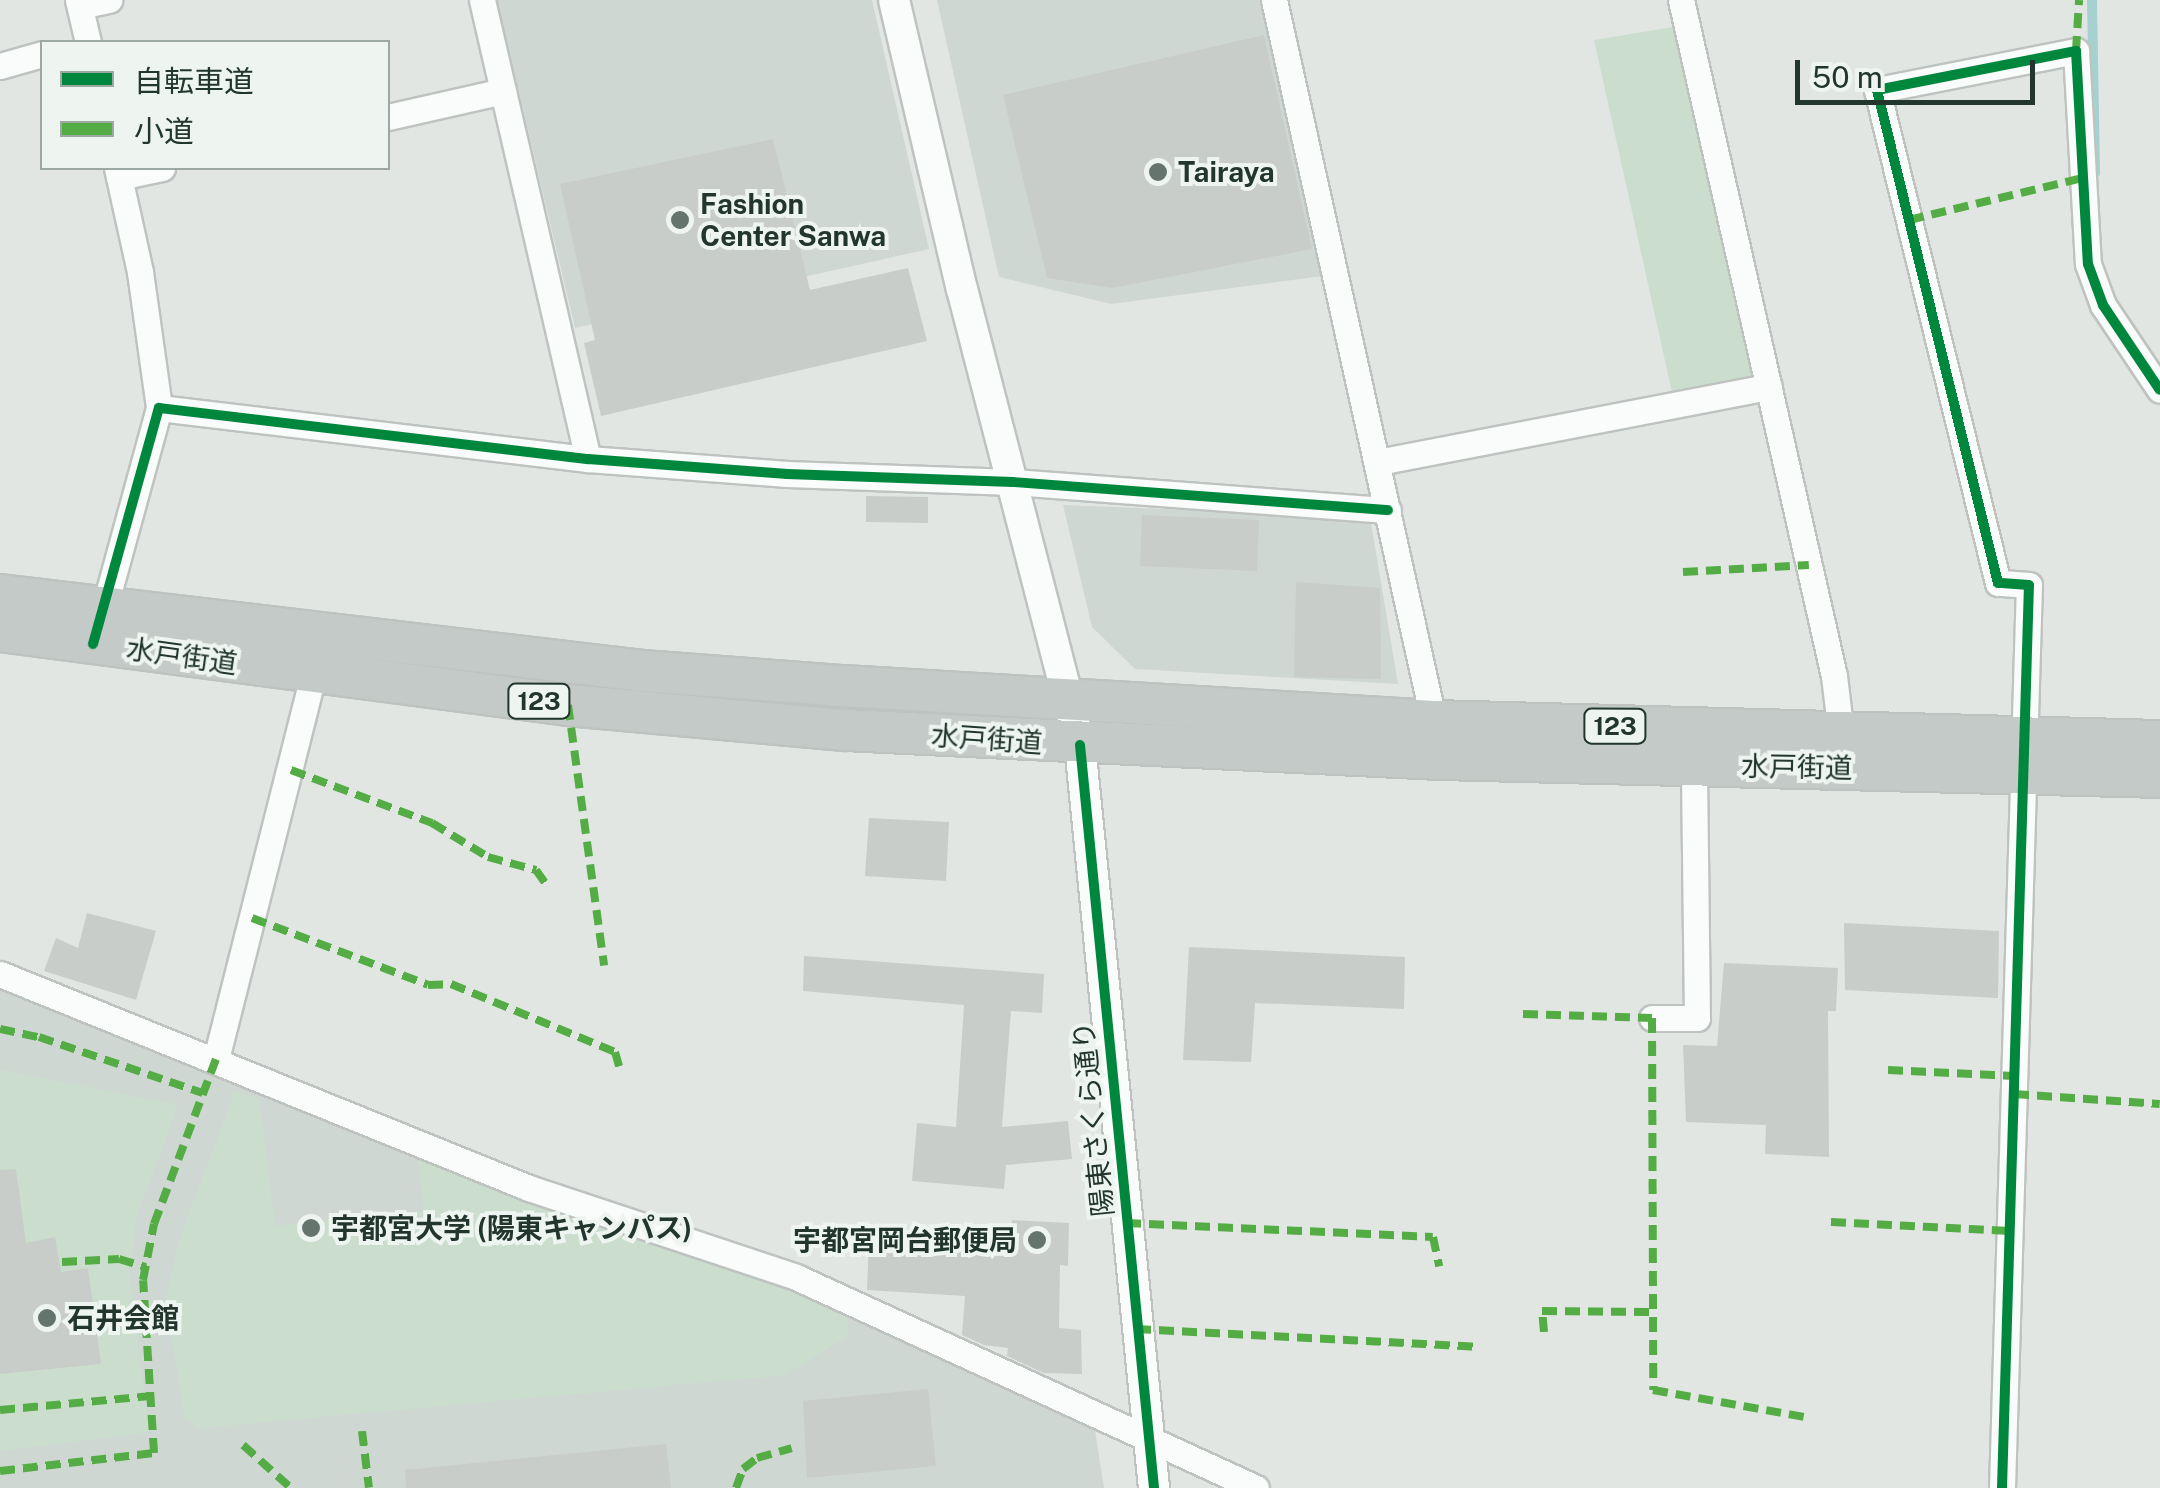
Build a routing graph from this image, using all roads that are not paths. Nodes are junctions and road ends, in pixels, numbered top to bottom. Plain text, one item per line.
1 (109, 0) edge
2 (482, 0) edge
3 (894, 0) edge
4 (1274, 0) edge
5 (1680, 0) edge
6 (79, 3) edge
7 (86, 40) edge
8 (40, 55) edge
9 (0, 66) edge
10 (502, 91) junction
11 (390, 117) edge
12 (118, 172) edge
13 (1769, 387) junction
14 (2160, 390) edge
15 (158, 408) junction
16 (588, 459) junction
17 (1378, 462) junction
18 (1013, 482) junction
19 (1388, 510) junction
20 (0, 595) edge
21 (99, 626) junction
22 (0, 631) edge
23 (318, 654) junction
24 (1070, 700) junction
25 (1437, 740) junction
26 (2160, 741) edge
27 (1080, 745) junction
28 (1843, 750) junction
29 (2024, 755) junction
30 (1694, 765) junction
31 (2160, 777) edge
32 (0, 974) edge
33 (1652, 1018) dead end
34 (216, 1059) junction
35 (1149, 1437) junction
36 (1154, 1488) edge
37 (1256, 1488) edge
38 (2002, 1488) edge

1 - 6 street
2 - 10 street
3 - 18 street, 陽東さくら通り
4 - 17 street
5 - 13 street
6 - 7 street
8 - 9 street
10 - 11 street
10 - 16 street
12 - 15 street
13 - 17 street
13 - 28 street
14 - 29 street
15 - 16 street
15 - 21 street
16 - 18 street
17 - 19 street
18 - 19 street
18 - 24 street, 陽東さくら通り
19 - 25 street
20 - 21 highway, 水戸街道 / 123
21 - 22 highway, 水戸街道 / 123
21 - 23 highway, 水戸街道 / 123
23 - 24 highway, 水戸街道 / 123
23 - 27 highway, 水戸街道 / 123
23 - 34 street
24 - 25 highway, 水戸街道 / 123
24 - 27 street, 陽東さくら通り
25 - 27 highway, 水戸街道 / 123
25 - 28 highway, 水戸街道 / 123
25 - 30 highway, 水戸街道 / 123
26 - 29 highway, 水戸街道 / 123
27 - 35 street, 陽東さくら通り
28 - 29 highway, 水戸街道 / 123
28 - 30 highway, 水戸街道 / 123
29 - 31 highway, 水戸街道 / 123
29 - 38 street
30 - 33 street
32 - 34 street
34 - 35 street
35 - 36 street, 陽東さくら通り
35 - 37 street

